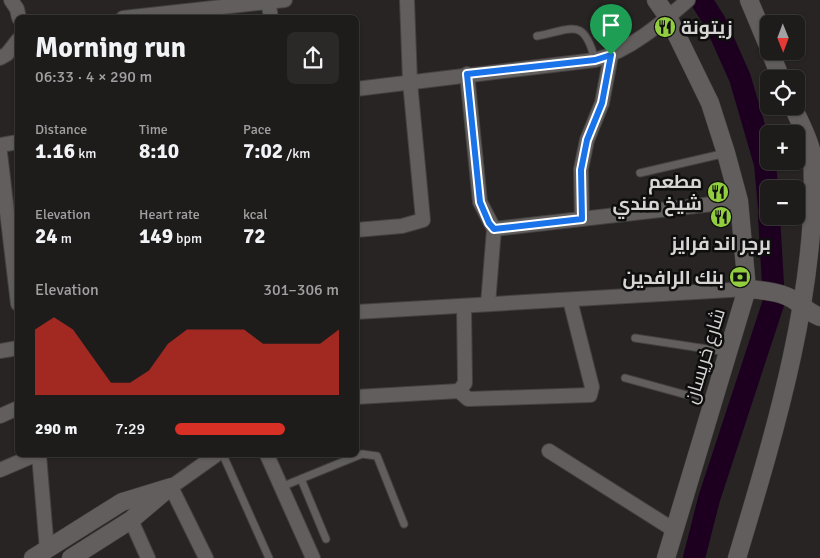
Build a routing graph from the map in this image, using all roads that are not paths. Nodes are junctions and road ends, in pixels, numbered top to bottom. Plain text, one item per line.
1 (11, 0) edge
2 (285, 0) edge
3 (407, 0) edge
4 (656, 0) edge
5 (688, 0) edge
6 (749, 0) edge
7 (268, 1) edge
8 (18, 15) edge
9 (149, 15) edge
10 (270, 15) edge
11 (668, 17) junction
12 (760, 28) edge
13 (537, 36) dead end
14 (15, 44) edge
15 (611, 55) junction
16 (0, 58) edge
17 (595, 60) junction
18 (467, 74) junction
19 (410, 82) junction
20 (359, 89) edge
21 (797, 115) edge
22 (15, 142) edge
23 (0, 145) edge
24 (0, 152) edge
25 (726, 153) junction
26 (640, 173) dead end
27 (739, 201) junction
28 (582, 219) junction
29 (494, 229) junction
30 (359, 230) edge
31 (15, 279) edge
32 (755, 289) junction
33 (570, 300) junction
34 (488, 304) junction
35 (464, 307) junction
36 (359, 312) edge
37 (813, 314) edge
38 (635, 338) dead end
39 (15, 349) edge
40 (0, 352) edge
41 (728, 352) junction
42 (625, 378) dead end
43 (459, 391) junction
44 (359, 396) edge
45 (713, 402) junction
46 (15, 409) edge
47 (0, 416) edge
48 (549, 450) dead end
49 (359, 455) edge
50 (30, 457) edge
51 (39, 457) edge
52 (213, 457) edge
53 (224, 457) edge
54 (268, 457) edge
55 (355, 457) edge
56 (0, 470) edge
57 (301, 479) junction
58 (170, 487) junction
59 (281, 487) junction
60 (131, 520) junction
61 (404, 524) dead end
62 (674, 530) junction
63 (326, 539) dead end
64 (40, 554) edge
65 (71, 558) edge
66 (148, 558) edge
67 (206, 558) edge
68 (269, 558) edge
69 (313, 558) edge
70 (666, 558) edge
71 (737, 558) edge

1 - 8 street
2 - 7 street
3 - 19 street
4 - 11 street, شارع خريسان
5 - 11 street
6 - 12 street
7 - 9 street
7 - 10 street
11 - 15 street
11 - 25 street, شارع خريسان
13 - 17 lane
14 - 16 street
15 - 17 street
15 - 28 street
17 - 18 street
18 - 19 street
18 - 29 street
19 - 20 street
19 - 30 street
21 - 37 street
22 - 23 street
24 - 31 street
25 - 26 lane
25 - 27 street, شارع خريسان
27 - 28 street
27 - 32 street, شارع خريسان
28 - 29 street
29 - 34 street
32 - 33 street
32 - 37 street
32 - 41 street, شارع خريسان
33 - 34 street
33 - 43 street
34 - 35 street
35 - 36 street
35 - 43 street
37 - 71 street
38 - 41 lane
39 - 40 street
41 - 45 street, شارع خريسان
42 - 45 lane
43 - 44 street
45 - 62 street, شارع خريسان
46 - 47 street
48 - 62 street
49 - 61 lane
50 - 56 street
51 - 64 street
52 - 58 street
53 - 68 lane
54 - 59 street
55 - 57 lane
57 - 59 lane
57 - 63 lane
58 - 60 street
58 - 64 street
58 - 67 street
59 - 69 street
60 - 65 street
60 - 66 street
62 - 70 street, شارع خريسان

